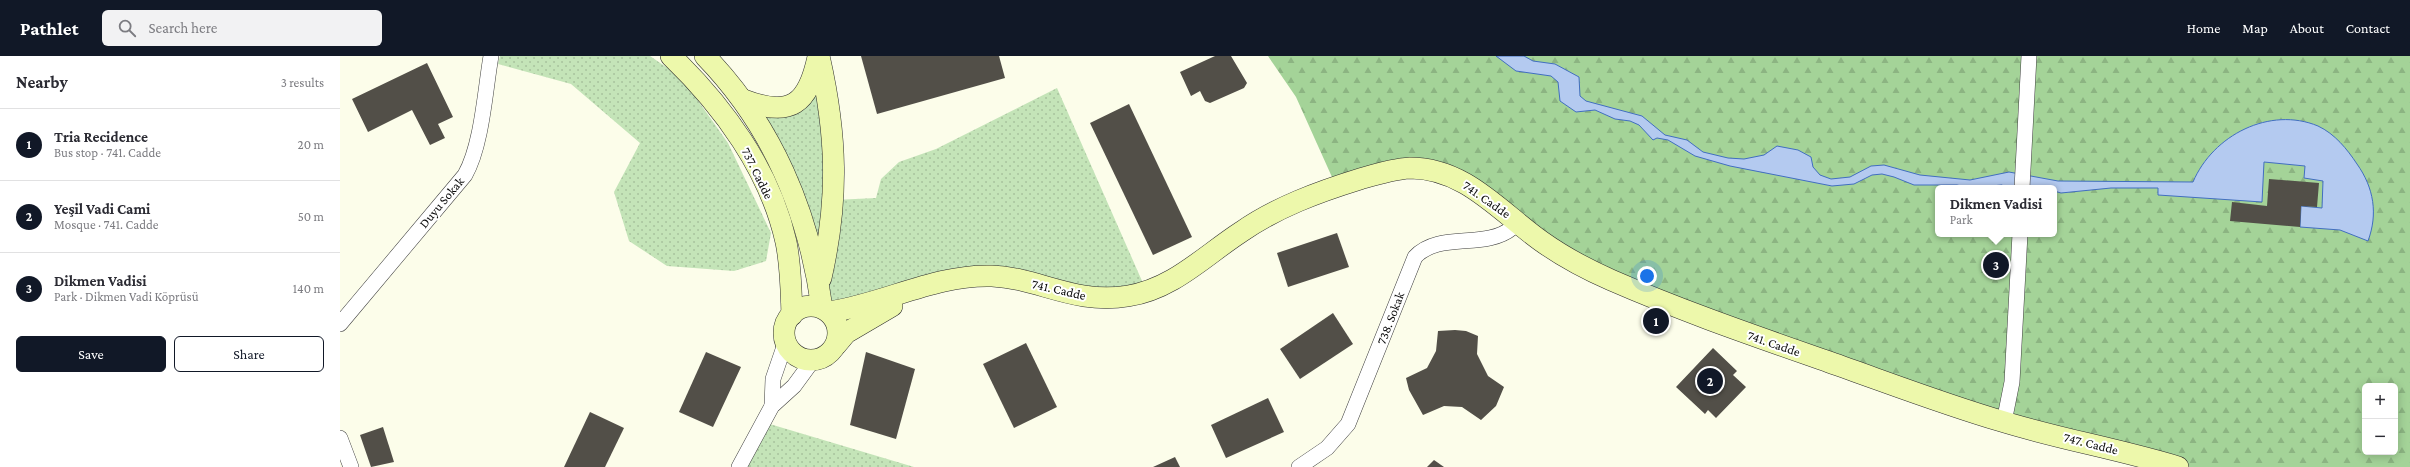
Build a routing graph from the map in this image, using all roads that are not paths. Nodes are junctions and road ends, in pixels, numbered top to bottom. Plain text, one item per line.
1 (491, 56) edge
2 (671, 56) edge
3 (705, 56) edge
4 (818, 56) edge
5 (2029, 56) edge
6 (744, 100) junction
7 (2022, 185) edge
8 (1515, 219) junction
9 (2020, 237) edge
10 (819, 287) junction
11 (916, 290) junction
12 (825, 310) junction
13 (792, 315) junction
14 (340, 324) edge
15 (786, 341) junction
16 (836, 345) junction
17 (814, 360) junction
18 (772, 406) junction
19 (2004, 422) junction
20 (340, 438) edge
21 (351, 467) edge
22 (739, 467) edge
23 (1299, 467) edge
24 (2178, 467) edge

1 - 14 street, Duyu Sokak
2 - 13 street, 737. Cadde
3 - 6 street, 737. Cadde
4 - 6 street
4 - 10 street
5 - 7 street
6 - 10 street, 737. Cadde
8 - 11 street, 741. Cadde
8 - 19 street, 741. Cadde
8 - 23 street, 738. Sokak
9 - 19 street
10 - 12 street, 737. Cadde
11 - 12 street, 741. Cadde
11 - 16 street, 741. Cadde
12 - 13 street
12 - 16 street, 737. Cadde
13 - 15 street, 737. Cadde
15 - 17 street
15 - 18 street
16 - 17 street
17 - 18 street
18 - 22 street
19 - 24 street, 747. Cadde
20 - 21 street

